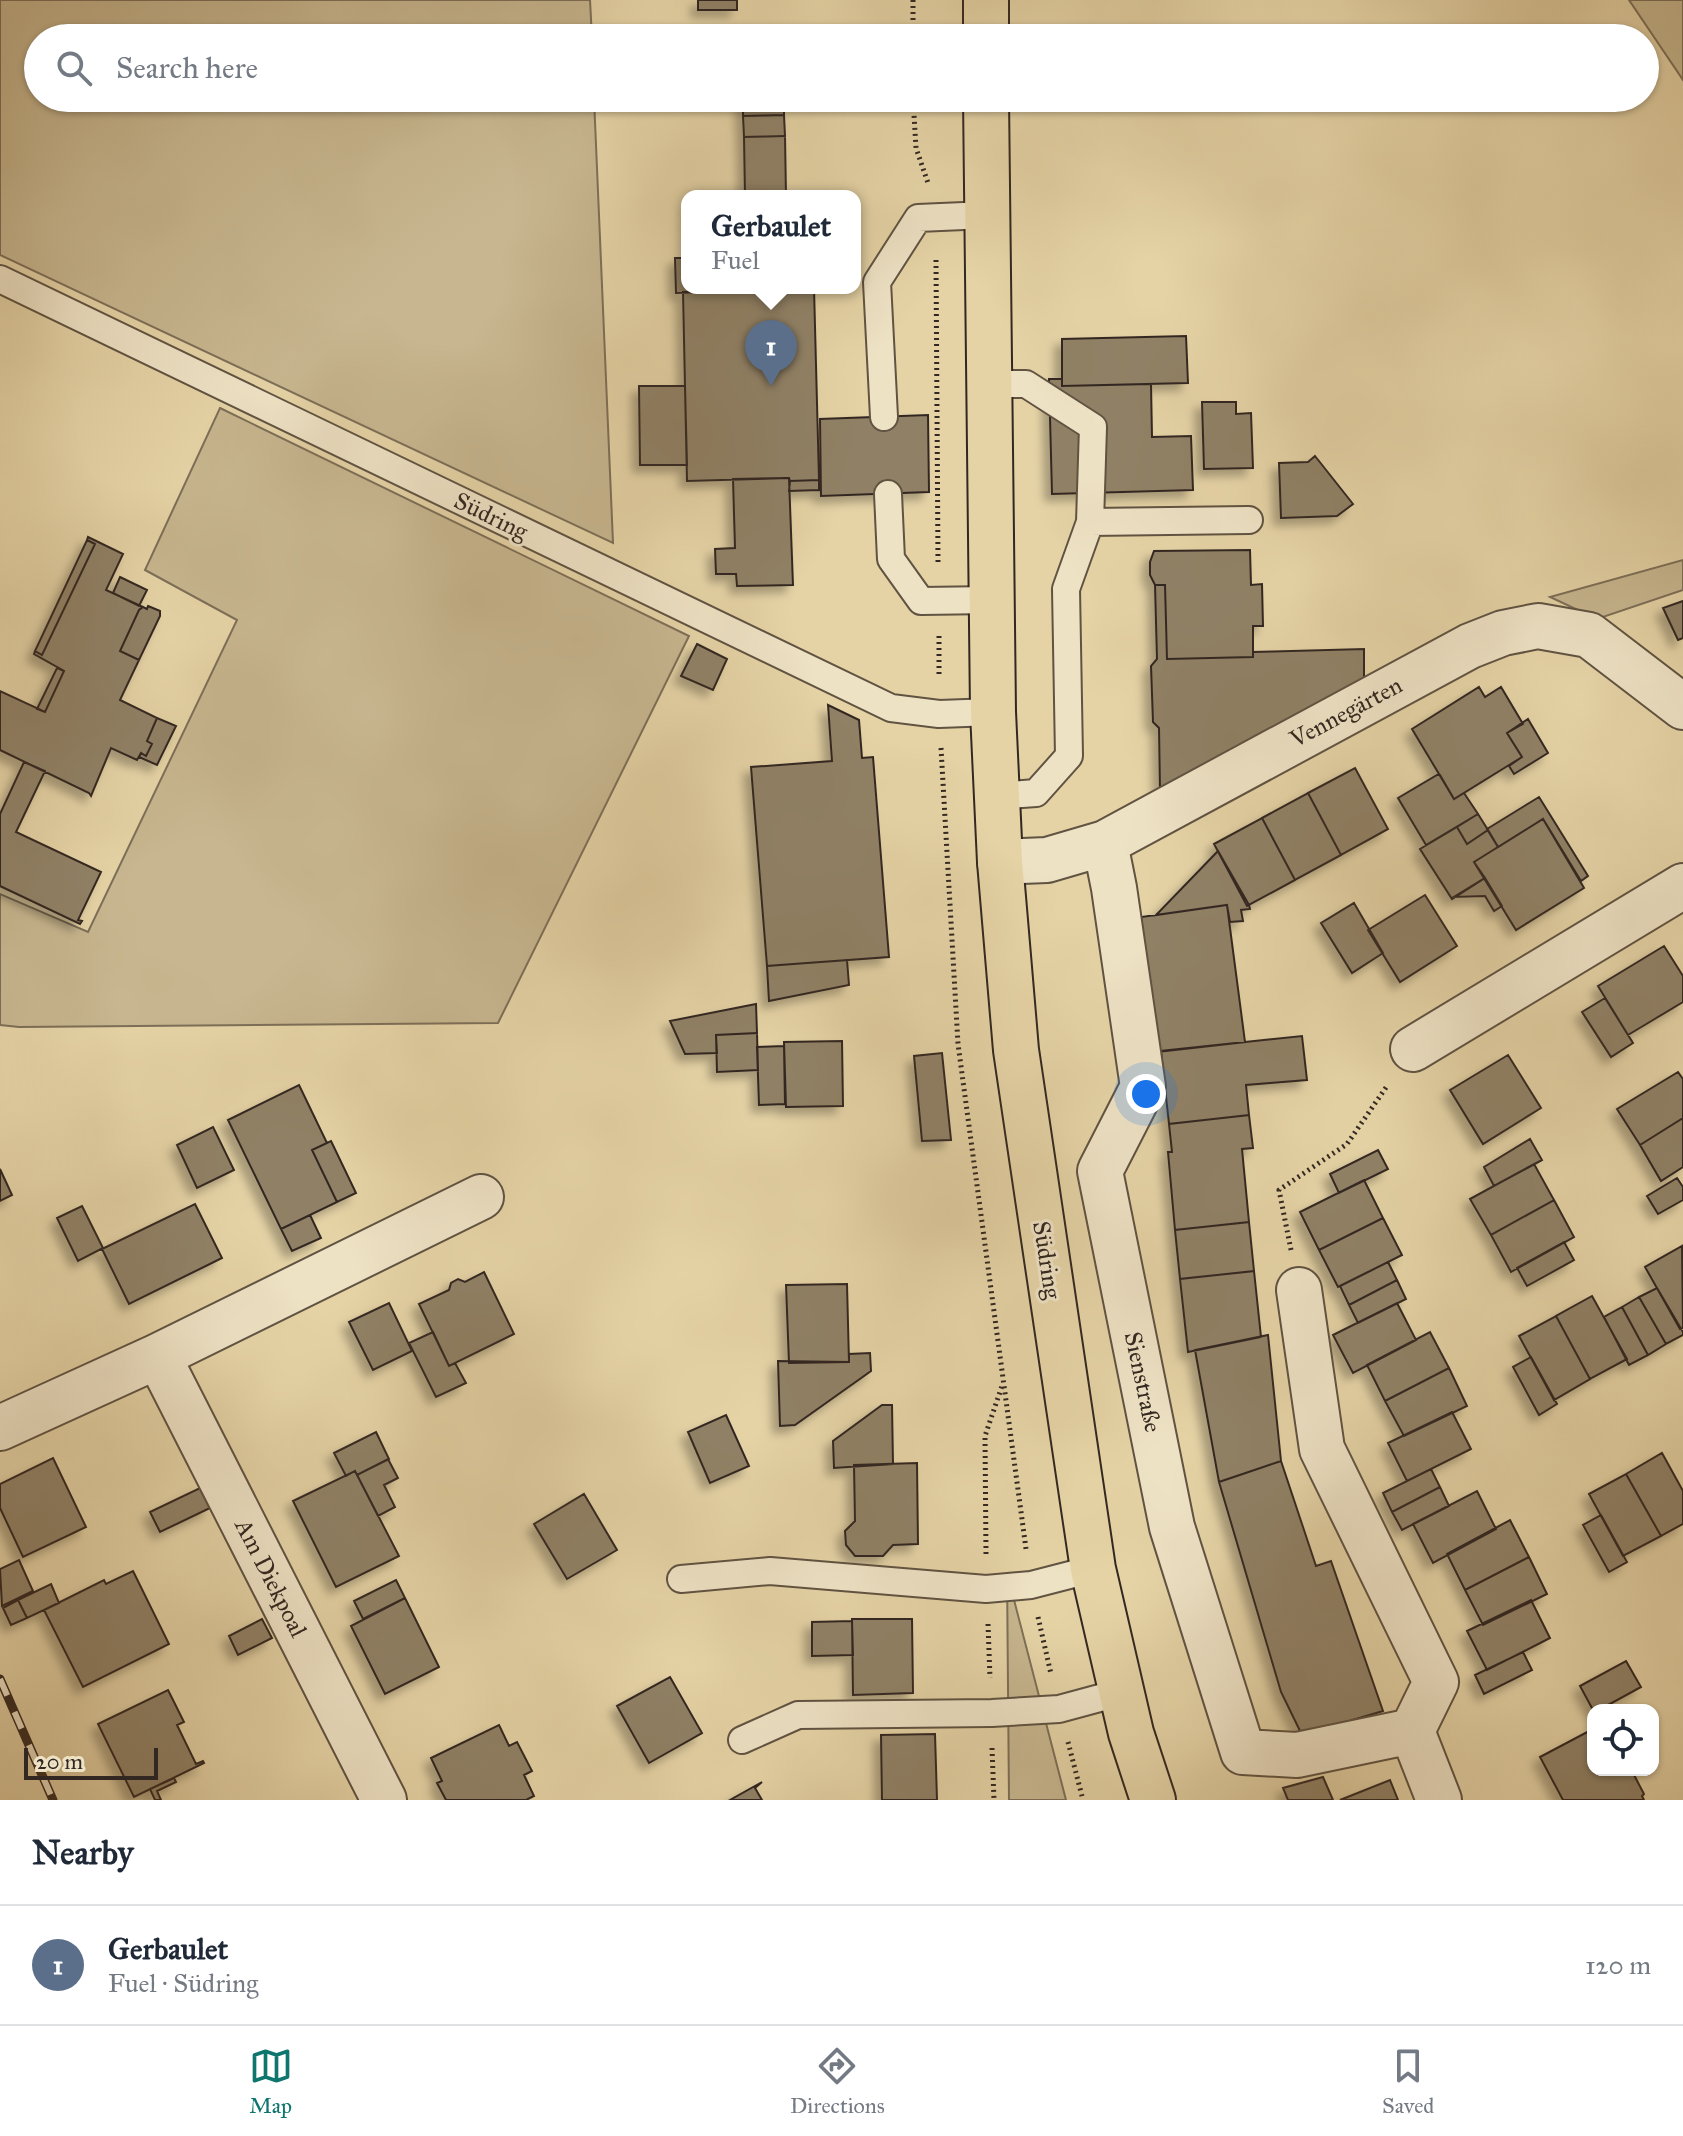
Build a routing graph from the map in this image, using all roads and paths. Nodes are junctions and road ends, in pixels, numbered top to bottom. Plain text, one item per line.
1 (913, 0) edge
2 (986, 0) edge
3 (913, 24) edge
4 (986, 24) edge
5 (914, 112) edge
6 (986, 112) edge
7 (987, 215) junction
8 (936, 217) junction
9 (0, 279) edge
10 (989, 384) junction
11 (884, 417) dead end
12 (888, 494) dead end
13 (1249, 520) dead end
14 (1090, 522) junction
15 (992, 600) junction
16 (939, 601) junction
17 (1683, 707) edge
18 (993, 712) junction
19 (939, 714) junction
20 (997, 796) junction
21 (1105, 843) junction
22 (1000, 862) junction
23 (1683, 886) edge
24 (1413, 1049) joint
25 (481, 1197) dead end
26 (1299, 1290) joint
27 (158, 1356) junction
28 (1003, 1382) dead end
29 (0, 1428) edge
30 (1093, 1569) junction
31 (681, 1579) dead end
32 (1122, 1692) junction
33 (1412, 1731) junction
34 (742, 1740) dead end
35 (384, 1800) edge
36 (1153, 1800) edge
37 (1439, 1800) edge

1 - 3 path
2 - 4 main road
5 - 8 path
6 - 7 main road, Südring
7 - 8 lane
7 - 10 main road, Südring
8 - 11 lane
8 - 16 path
9 - 19 lane, Südring
10 - 14 lane
10 - 15 main road, Südring
12 - 16 lane
13 - 14 lane
14 - 20 lane
15 - 16 lane
15 - 18 main road, Südring
16 - 19 path
17 - 21 street, Vennegärten
18 - 19 lane, Südring
18 - 20 main road, Südring
19 - 28 path
20 - 22 main road, Südring
21 - 22 street, Vennegärten
21 - 33 street, Sienstraße
22 - 30 main road, Südring
23 - 24 street
24 - 26 path
25 - 27 street
26 - 33 street
27 - 29 street
27 - 35 street, Am Diekpoal
30 - 31 lane
30 - 32 main road, Südring
32 - 34 lane
32 - 36 main road, Südring
33 - 37 street

